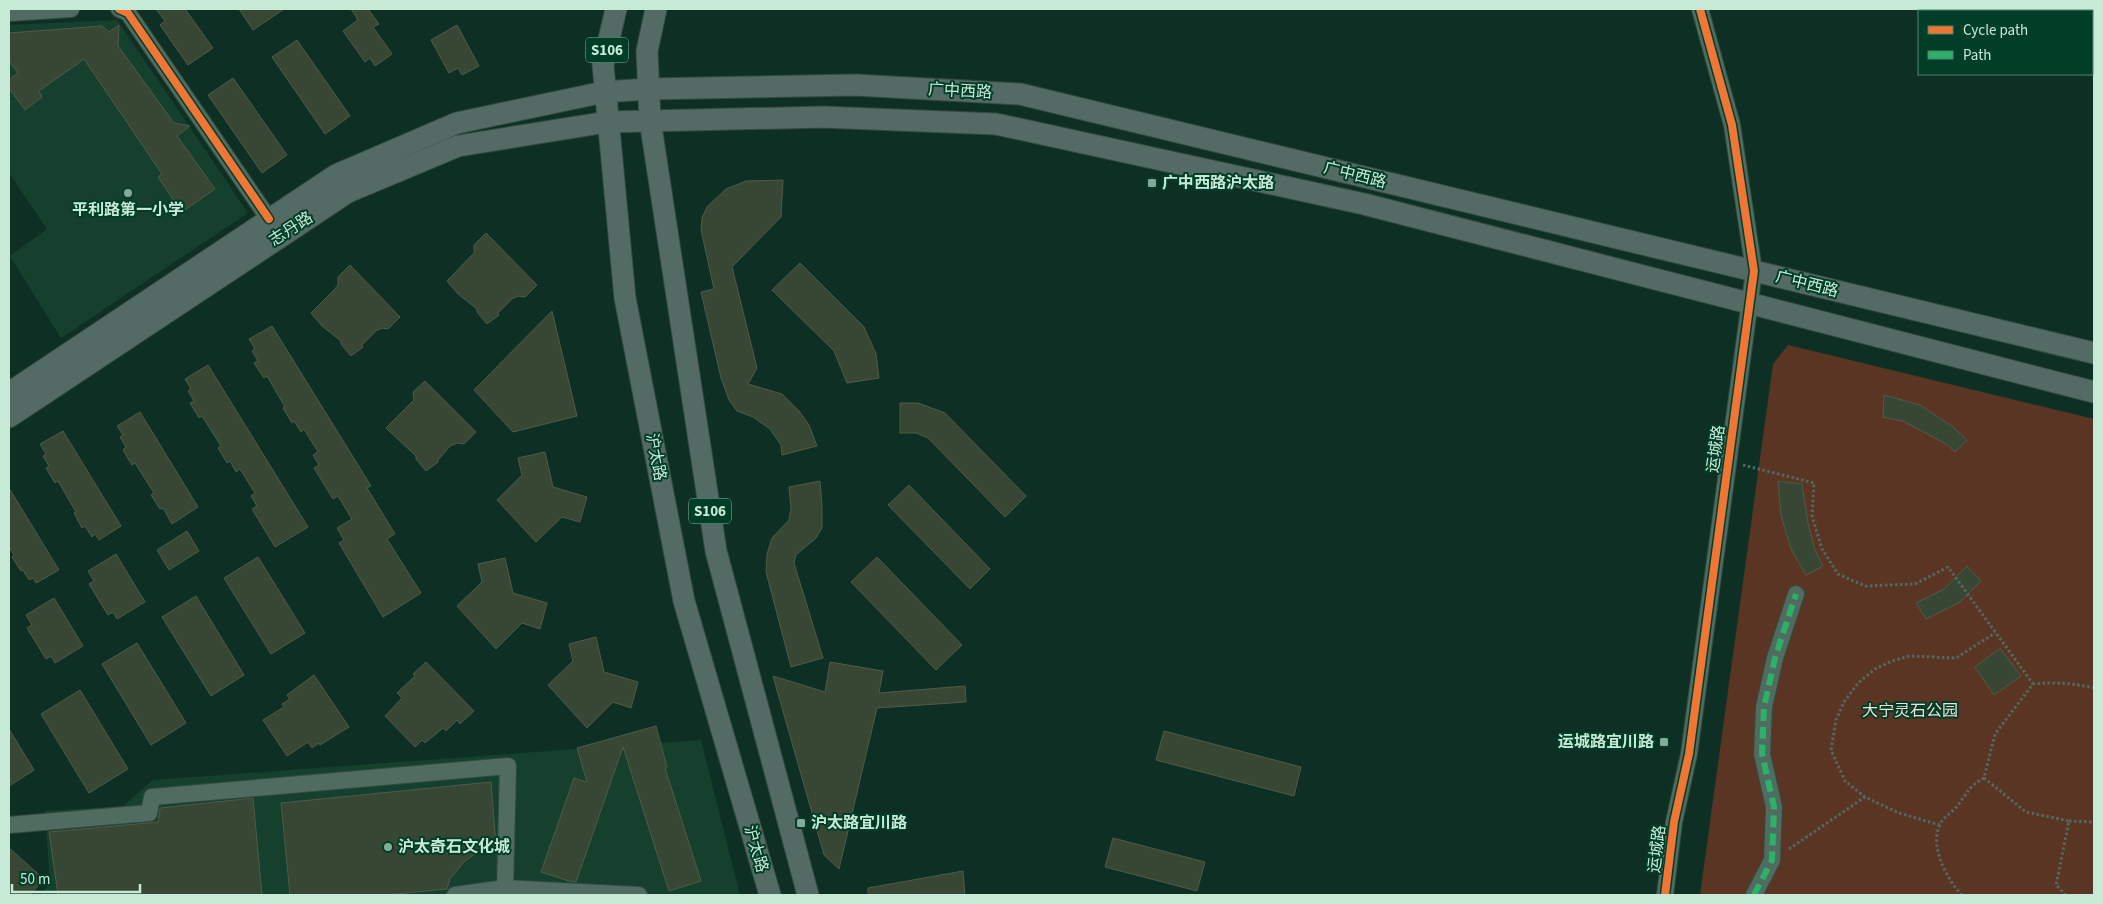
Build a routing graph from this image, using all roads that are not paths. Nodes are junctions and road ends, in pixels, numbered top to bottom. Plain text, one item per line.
1 (71, 9) edge
2 (119, 9) edge
3 (616, 9) edge
4 (656, 9) edge
5 (1700, 9) edge
6 (9, 13) edge
7 (648, 89) junction
8 (604, 92) junction
9 (650, 120) junction
10 (607, 122) junction
11 (269, 219) junction
12 (1754, 271) junction
13 (1749, 304) junction
14 (2094, 353) edge
15 (2094, 392) edge
16 (9, 393) edge
17 (9, 417) edge
18 (1796, 594) dead end
19 (9, 825) edge
20 (505, 888) junction
21 (455, 895) edge
22 (639, 895) edge
23 (770, 895) edge
24 (808, 895) edge
25 (1665, 895) edge
26 (1754, 895) edge

1 - 6 street
2 - 11 street
3 - 8 main road, 沪太路 / S106
4 - 7 main road, S106
5 - 12 street, 运城路
7 - 8 main road, 广中西路
7 - 9 main road, S106
7 - 12 main road, 广中西路
8 - 10 main road, 沪太路 / S106
8 - 11 main road, 志丹路
9 - 10 main road, 广中西路
9 - 13 main road, 广中西路
9 - 24 main road, S106
10 - 17 main road, 志丹路
10 - 23 main road, 沪太路 / S106
11 - 16 main road, 志丹路
12 - 13 street, 运城路
12 - 14 main road, 广中西路
13 - 15 main road, 广中西路
13 - 25 street, 运城路
18 - 26 street
19 - 20 street
20 - 21 street
20 - 22 street

